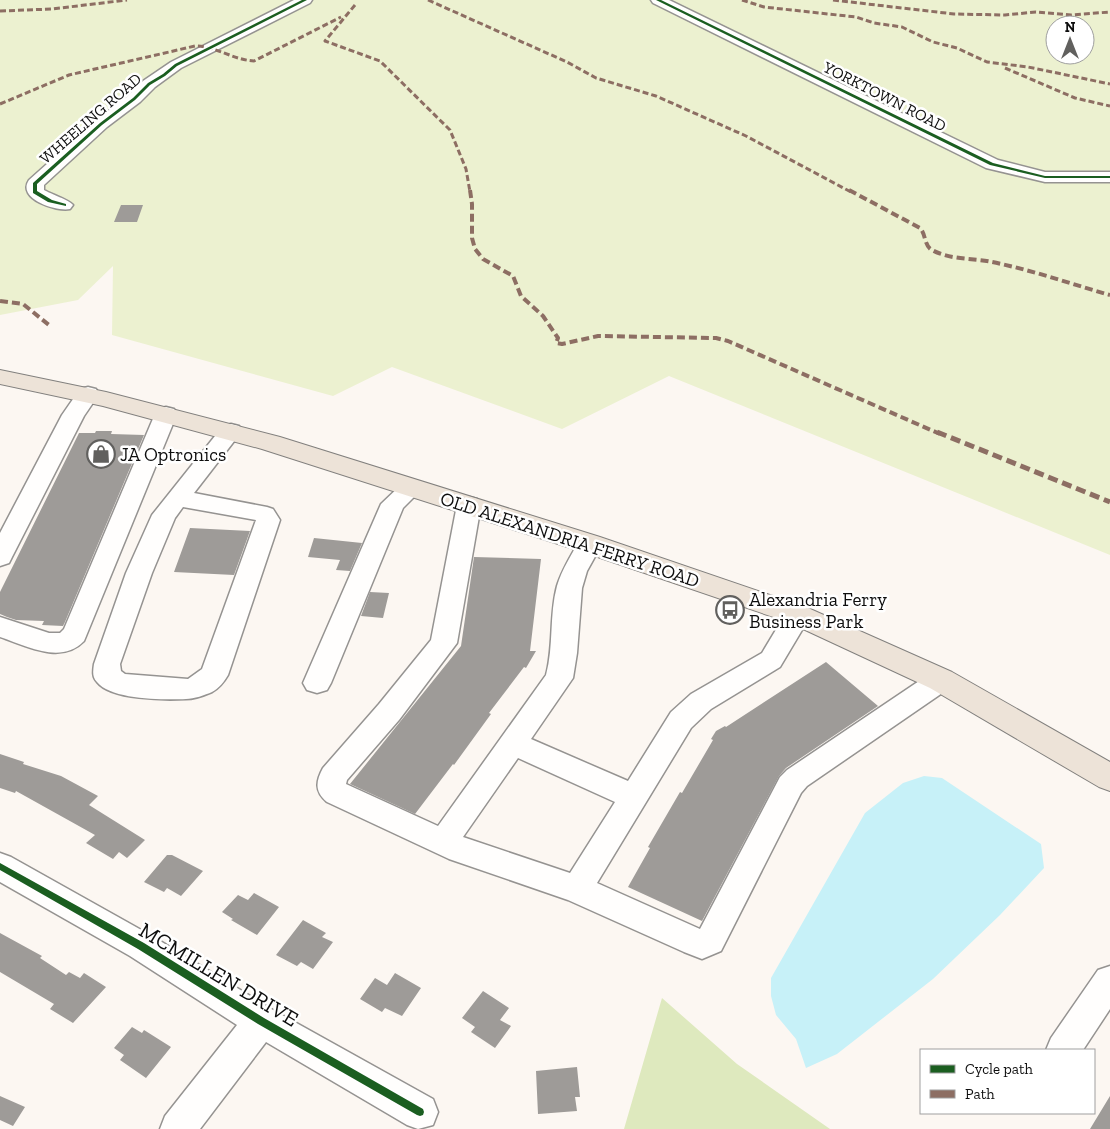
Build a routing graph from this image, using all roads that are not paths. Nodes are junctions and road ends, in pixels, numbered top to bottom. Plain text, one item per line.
1 (306, 0) edge
2 (658, 0) edge
3 (1110, 177) edge
4 (64, 205) dead end
5 (0, 377) edge
6 (88, 394) junction
7 (166, 414) junction
8 (231, 431) junction
9 (410, 488) junction
10 (178, 498) junction
11 (469, 505) junction
12 (590, 544) junction
13 (0, 557) edge
14 (798, 615) junction
15 (0, 627) edge
16 (941, 680) junction
17 (317, 683) dead end
18 (514, 744) junction
19 (1110, 778) edge
20 (633, 797) junction
21 (442, 842) junction
22 (0, 866) edge
23 (577, 889) junction
24 (1110, 981) edge
25 (261, 1021) junction
26 (1064, 1049) edge
27 (420, 1112) dead end
28 (178, 1129) edge

1 - 4 street, WHEELING ROAD
2 - 3 street, YORKTOWN ROAD
5 - 6 main road, OLD ALEXANDRIA FERRY ROAD
6 - 7 main road, OLD ALEXANDRIA FERRY ROAD
6 - 13 street
7 - 8 main road, OLD ALEXANDRIA FERRY ROAD
7 - 15 street
8 - 9 main road, OLD ALEXANDRIA FERRY ROAD
8 - 10 street
9 - 11 main road, OLD ALEXANDRIA FERRY ROAD
9 - 17 street
10 - 10 street
11 - 12 main road, OLD ALEXANDRIA FERRY ROAD
11 - 21 street
12 - 14 main road, OLD ALEXANDRIA FERRY ROAD
12 - 18 street
14 - 16 main road, OLD ALEXANDRIA FERRY ROAD
14 - 20 street
16 - 19 main road, OLD ALEXANDRIA FERRY ROAD
16 - 23 street
18 - 20 street
18 - 21 street
20 - 23 street
21 - 23 street
22 - 25 street, MCMILLEN DRIVE
24 - 26 street
25 - 27 street, MCMILLEN DRIVE
25 - 28 street

